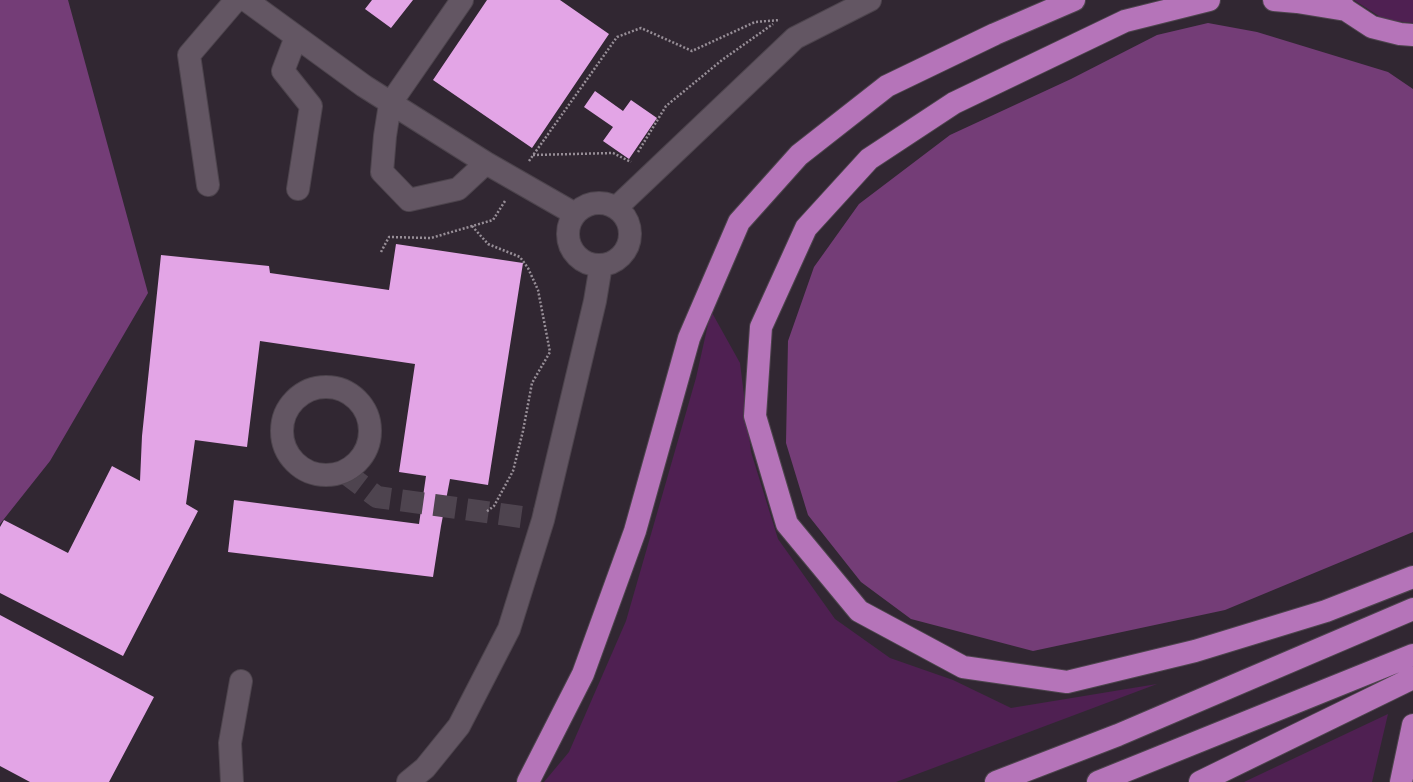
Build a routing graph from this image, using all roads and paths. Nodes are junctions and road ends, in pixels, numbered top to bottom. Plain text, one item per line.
1 (236, 0) edge
2 (246, 0) edge
3 (462, 0) edge
4 (870, 0) edge
5 (1074, 0) edge
6 (1209, 0) edge
7 (1274, 0) edge
8 (1342, 5) edge
9 (785, 19) dead end
10 (778, 20) junction
11 (1413, 35) edge
12 (296, 36) junction
13 (390, 104) junction
14 (533, 155) junction
15 (486, 163) junction
16 (517, 181) junction
17 (208, 185) dead end
18 (298, 189) dead end
19 (616, 208) junction
20 (575, 214) junction
21 (472, 226) junction
22 (382, 252) dead end
23 (601, 265) junction
24 (344, 472) joint
25 (486, 512) dead end
26 (1413, 577) edge
27 (1413, 609) edge
28 (1413, 655) edge
29 (1413, 678) edge
30 (241, 681) dead end
31 (1413, 725) edge
32 (232, 782) edge
33 (408, 782) edge
34 (528, 782) edge
35 (996, 782) edge
36 (1098, 782) edge
37 (1200, 782) edge
38 (1401, 782) edge

1 - 17 street
2 - 12 street
3 - 13 street
4 - 19 street
5 - 34 highway
6 - 26 highway
7 - 8 highway
8 - 11 highway
9 - 10 path
10 - 14 path
10 - 14 path
12 - 13 street
12 - 18 street
13 - 15 street
13 - 15 street
14 - 16 path
15 - 16 street
16 - 20 street
16 - 21 path
19 - 20 street
19 - 23 street
20 - 23 street
21 - 22 path
21 - 25 path
23 - 33 street
24 - 24 street
27 - 35 highway
28 - 36 highway
29 - 37 highway
30 - 32 street
31 - 38 highway

